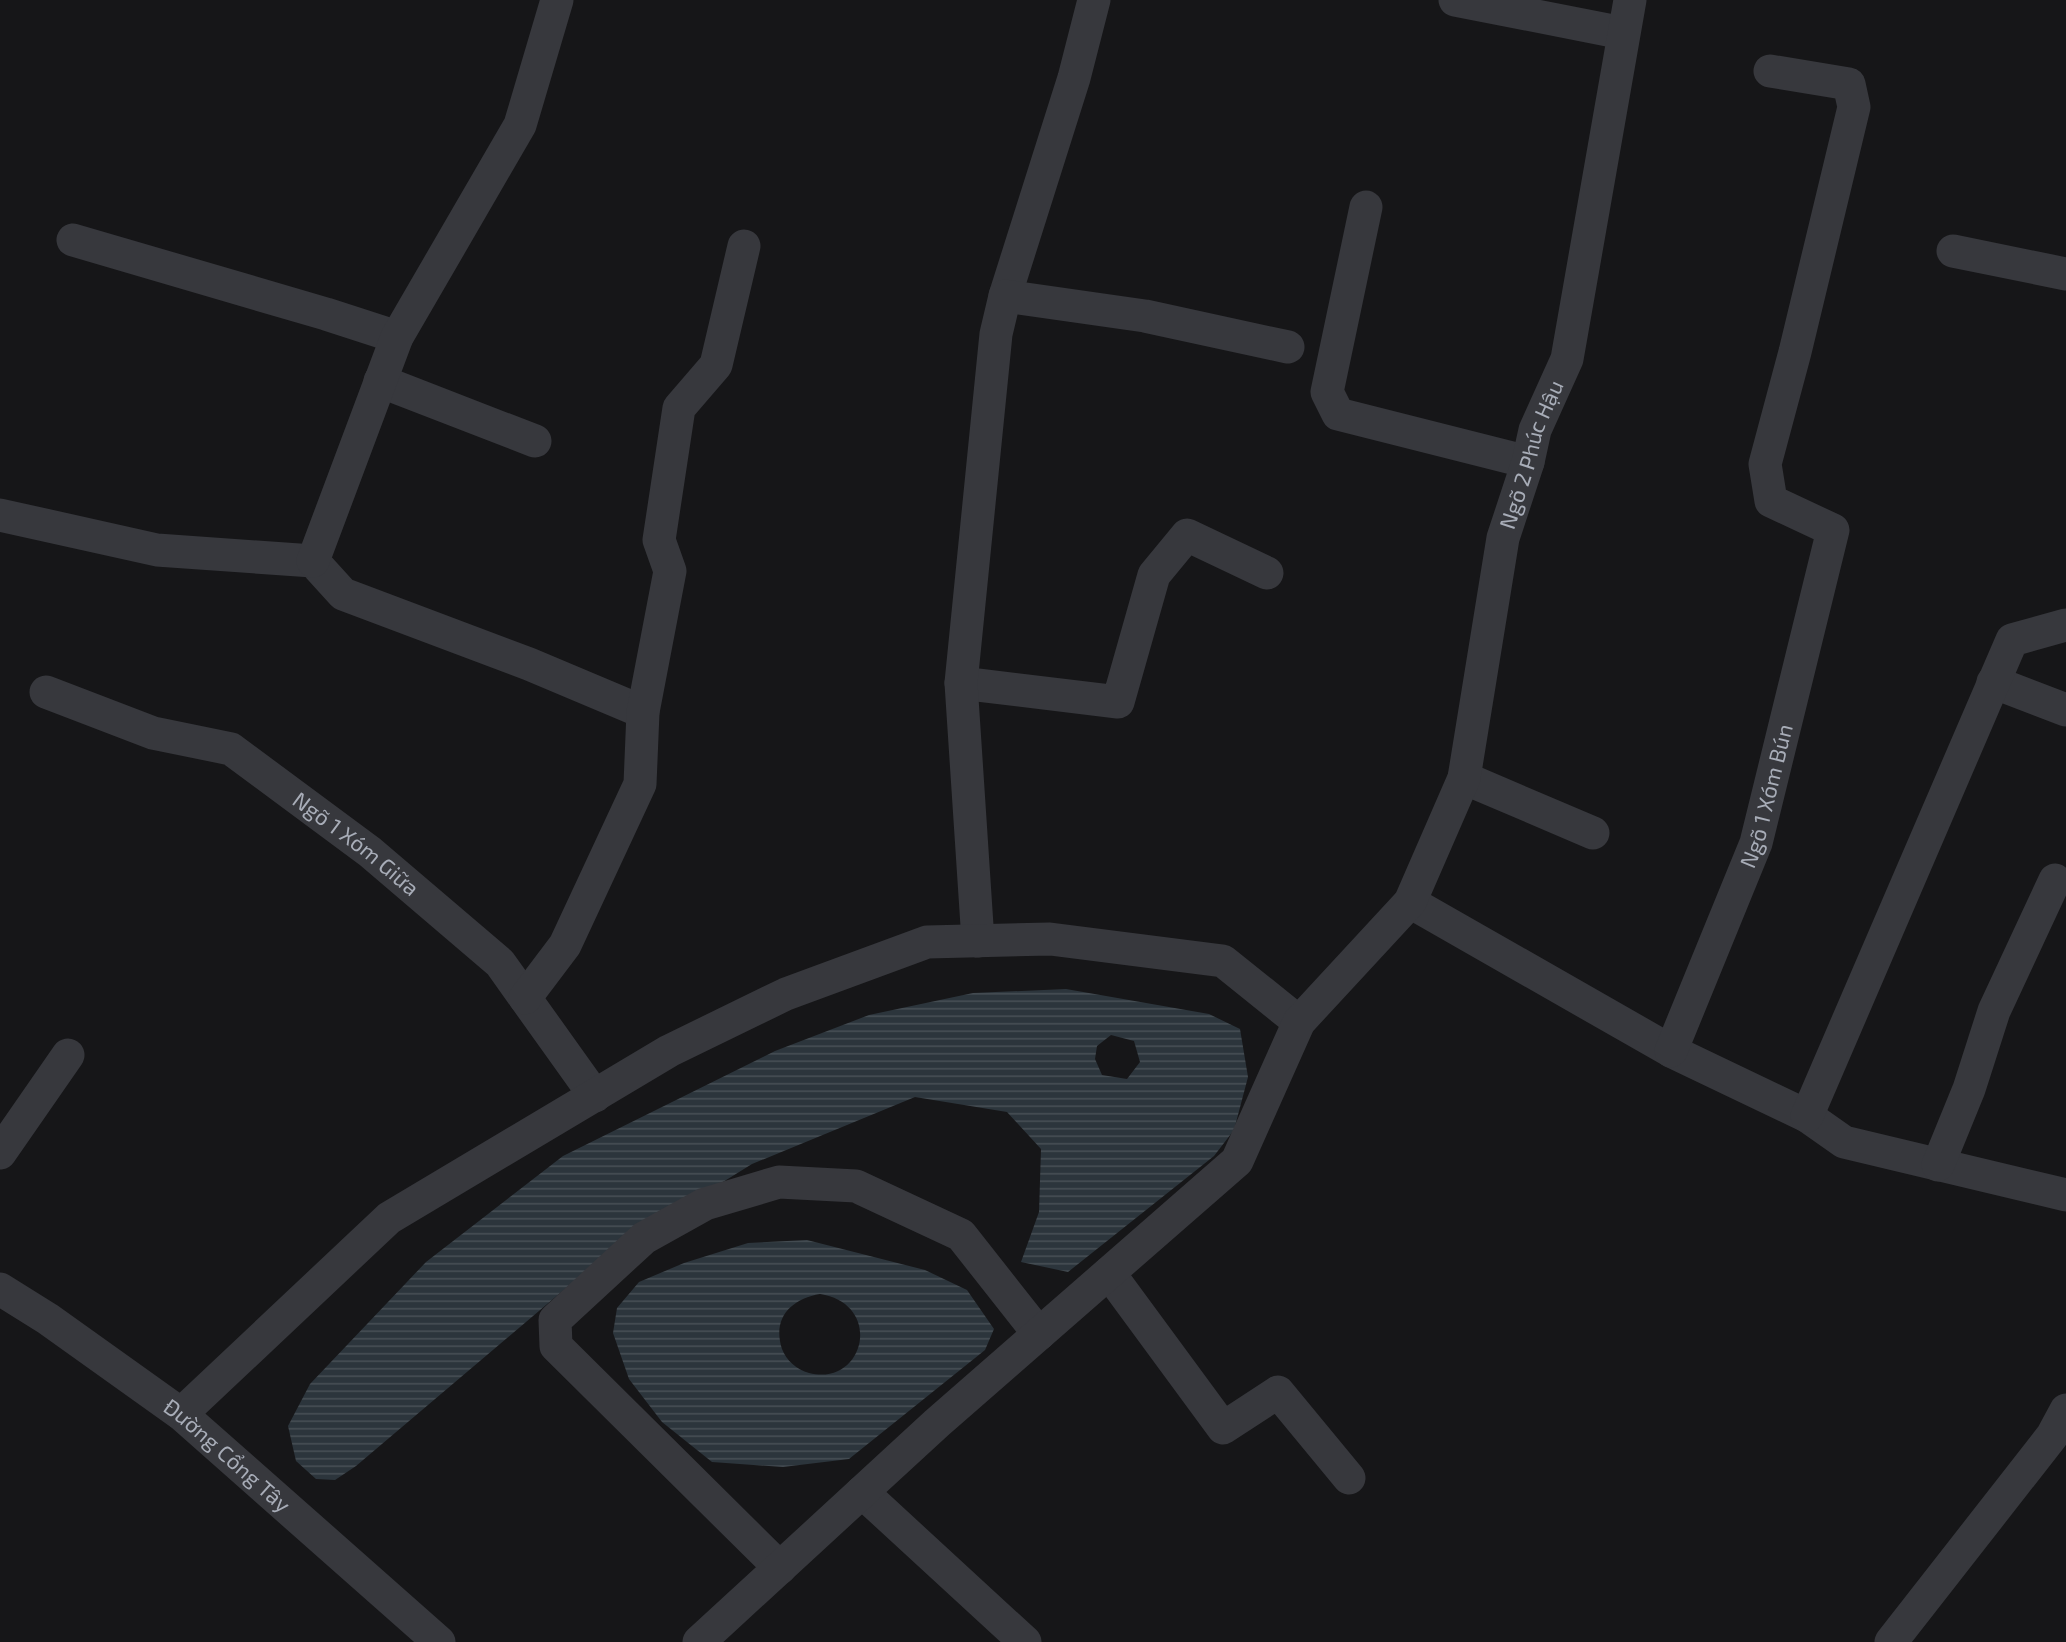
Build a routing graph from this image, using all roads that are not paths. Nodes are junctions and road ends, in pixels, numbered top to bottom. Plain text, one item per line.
1 (557, 0) edge
2 (1094, 0) edge
3 (1455, 0) edge
4 (1630, 0) edge
5 (1623, 33) junction
6 (1770, 71) dead end
7 (1366, 207) dead end
8 (73, 240) dead end
9 (744, 246) dead end
10 (1953, 251) dead end
11 (2066, 274) edge
12 (1005, 297) junction
13 (397, 337) junction
14 (1288, 347) dead end
15 (380, 381) junction
16 (535, 441) dead end
17 (1528, 462) junction
18 (0, 515) edge
19 (313, 561) junction
20 (1267, 573) dead end
21 (2066, 625) edge
22 (1993, 682) junction
23 (961, 683) junction
24 (46, 692) dead end
25 (2066, 710) edge
26 (643, 712) junction
27 (1464, 778) junction
28 (1593, 833) dead end
29 (2055, 880) dead end
30 (1410, 902) junction
31 (978, 941) junction
32 (525, 998) junction
33 (1299, 1022) junction
34 (1671, 1052) junction
35 (69, 1054) dead end
36 (595, 1096) junction
37 (1807, 1116) junction
38 (0, 1153) edge
39 (1938, 1165) junction
40 (2066, 1196) edge
41 (1109, 1273) junction
42 (0, 1289) edge
43 (1040, 1334) junction
44 (2066, 1410) edge
45 (181, 1414) junction
46 (1349, 1478) dead end
47 (862, 1491) junction
48 (780, 1568) junction
49 (439, 1642) edge
50 (699, 1642) edge
51 (1025, 1642) edge
52 (1891, 1642) edge

1 - 13 street
2 - 12 street
3 - 5 street
4 - 5 street, Ngõ 2 Phúc Hậu
5 - 17 street, Ngõ 2 Phúc Hậu
6 - 34 street, Ngõ 1 Xóm Bún
7 - 17 street
8 - 13 street
9 - 26 street
10 - 11 street
12 - 14 street
12 - 23 street
13 - 15 street
15 - 16 street
15 - 19 street
17 - 27 street, Ngõ 2 Phúc Hậu
18 - 19 street
19 - 26 street
20 - 23 street
21 - 22 street
22 - 25 street
22 - 37 street
23 - 31 street
24 - 32 street, Ngõ 1 Xóm Giữa
26 - 32 street
27 - 28 street
27 - 30 street, Ngõ 2 Phúc Hậu
29 - 39 street
30 - 33 street, Ngõ 2 Phúc Hậu
30 - 34 street
31 - 33 street
31 - 36 street
32 - 36 street, Ngõ 1 Xóm Giữa
33 - 41 street, Ngõ 2 Phúc Hậu
34 - 37 street
35 - 38 street
36 - 45 street
37 - 39 street
39 - 40 street
41 - 43 street, Ngõ 2 Phúc Hậu
41 - 46 street
42 - 45 street, Đường Cổng Tây
43 - 47 street, Ngõ 2 Phúc Hậu
43 - 48 street
44 - 52 street
45 - 49 street, Đường Cổng Tây
47 - 48 street, Ngõ 2 Phúc Hậu
47 - 51 street
48 - 50 street, Ngõ 2 Phúc Hậu

